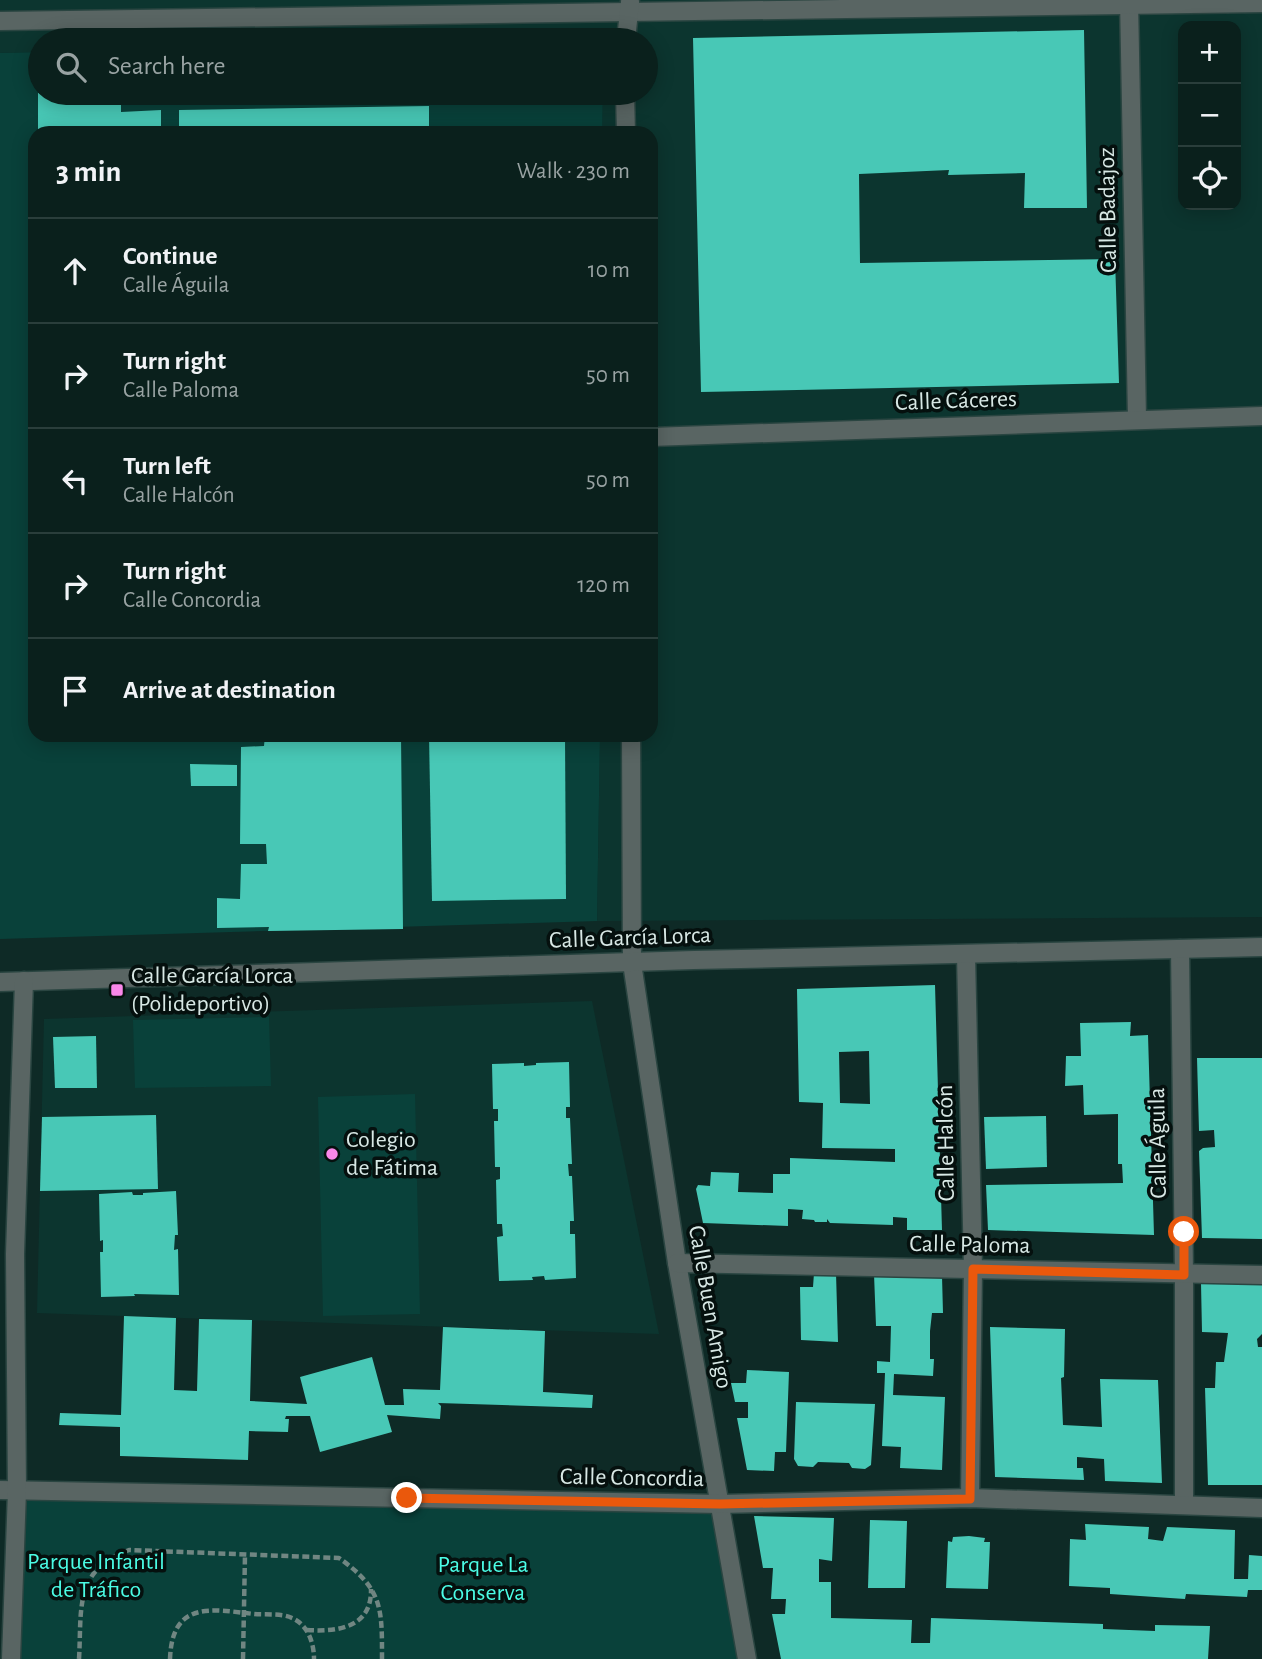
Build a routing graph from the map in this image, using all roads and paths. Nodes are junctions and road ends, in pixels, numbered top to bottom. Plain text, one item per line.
1 (1129, 2) edge
2 (1262, 3) edge
3 (630, 6) edge
4 (0, 21) edge
5 (627, 28) edge
6 (625, 105) edge
7 (626, 126) edge
8 (1262, 416) edge
9 (1137, 418) junction
10 (658, 437) edge
11 (631, 742) edge
12 (1262, 947) edge
13 (1180, 949) junction
14 (966, 955) junction
15 (632, 962) junction
16 (24, 981) junction
17 (0, 982) edge
18 (8, 1254) edge
19 (677, 1263) junction
20 (973, 1269) junction
21 (1184, 1275) junction
22 (1262, 1275) edge
23 (9, 1490) edge
24 (970, 1499) junction
25 (720, 1504) junction
26 (1184, 1504) junction
27 (1262, 1508) edge
28 (245, 1555) junction
29 (370, 1588) junction
30 (244, 1613) junction
31 (307, 1630) junction
32 (11, 1659) edge
33 (79, 1659) edge
34 (170, 1659) edge
35 (243, 1659) edge
36 (314, 1659) edge
37 (382, 1659) edge
38 (747, 1659) edge

1 - 2 street
1 - 3 street
1 - 9 street, Calle Badajoz
3 - 4 street
3 - 5 street
6 - 7 street
8 - 9 street, Calle Cáceres
9 - 10 street, Calle Cáceres
11 - 15 street, Calle Buen Amigo
12 - 13 street, Calle García Lorca
13 - 14 street, Calle García Lorca
13 - 21 street, Calle Águila
14 - 15 street, Calle García Lorca
14 - 20 street, Calle Halcón
15 - 16 street, Calle García Lorca
15 - 19 street, Calle Buen Amigo
16 - 17 street, Calle García Lorca
16 - 18 street
18 - 23 street
19 - 20 street, Calle Paloma
19 - 25 street, Calle Buen Amigo
20 - 21 street, Calle Paloma
20 - 24 street, Calle Halcón
21 - 22 street, Calle Paloma
21 - 26 street, Calle Águila
23 - 25 street, Calle Concordia
23 - 32 street
24 - 25 street, Calle Concordia
24 - 26 street, Calle Concordia
25 - 38 street, Calle Buen Amigo
26 - 27 street, Calle Concordia
28 - 29 path
28 - 30 path
28 - 33 path
29 - 31 path
29 - 37 path
30 - 31 path
30 - 34 path
30 - 35 path
31 - 36 path

